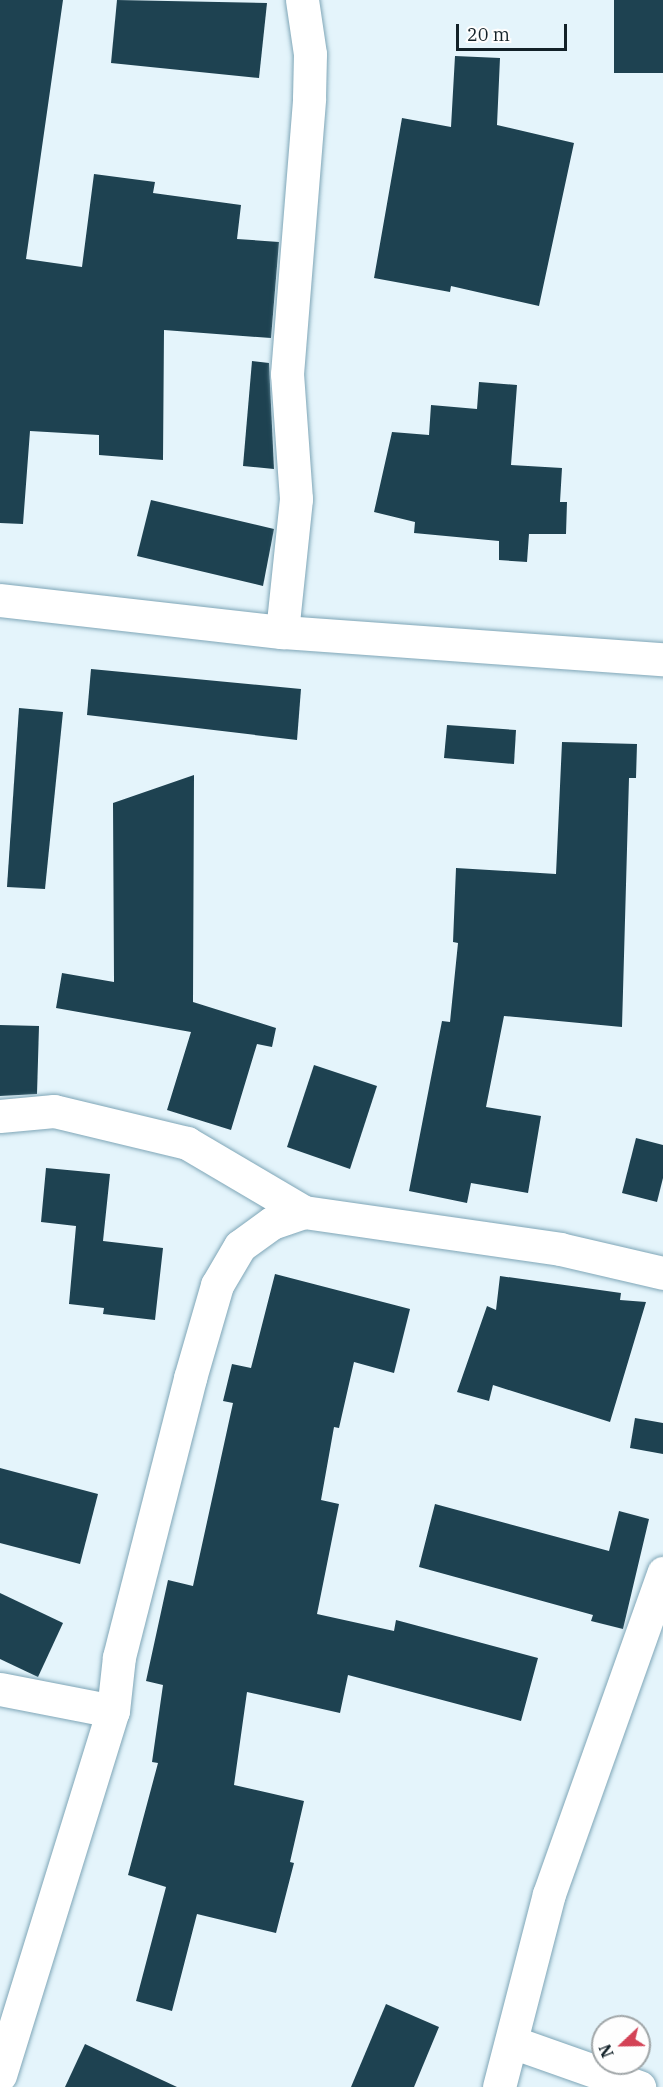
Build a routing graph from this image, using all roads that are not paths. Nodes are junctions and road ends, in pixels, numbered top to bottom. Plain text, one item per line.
1 (302, 0) edge
2 (0, 600) edge
3 (282, 632) junction
4 (663, 659) edge
5 (0, 1116) edge
6 (304, 1212) junction
7 (663, 1273) edge
8 (663, 1573) edge
9 (0, 1689) edge
10 (113, 1711) junction
11 (512, 2042) junction
12 (0, 2075) edge
13 (499, 2087) edge
14 (639, 2087) edge

1 - 3 street
2 - 3 street
3 - 4 street
5 - 6 street
6 - 7 street
6 - 10 street
8 - 11 street
9 - 10 street
10 - 12 street
11 - 13 street
11 - 14 street

